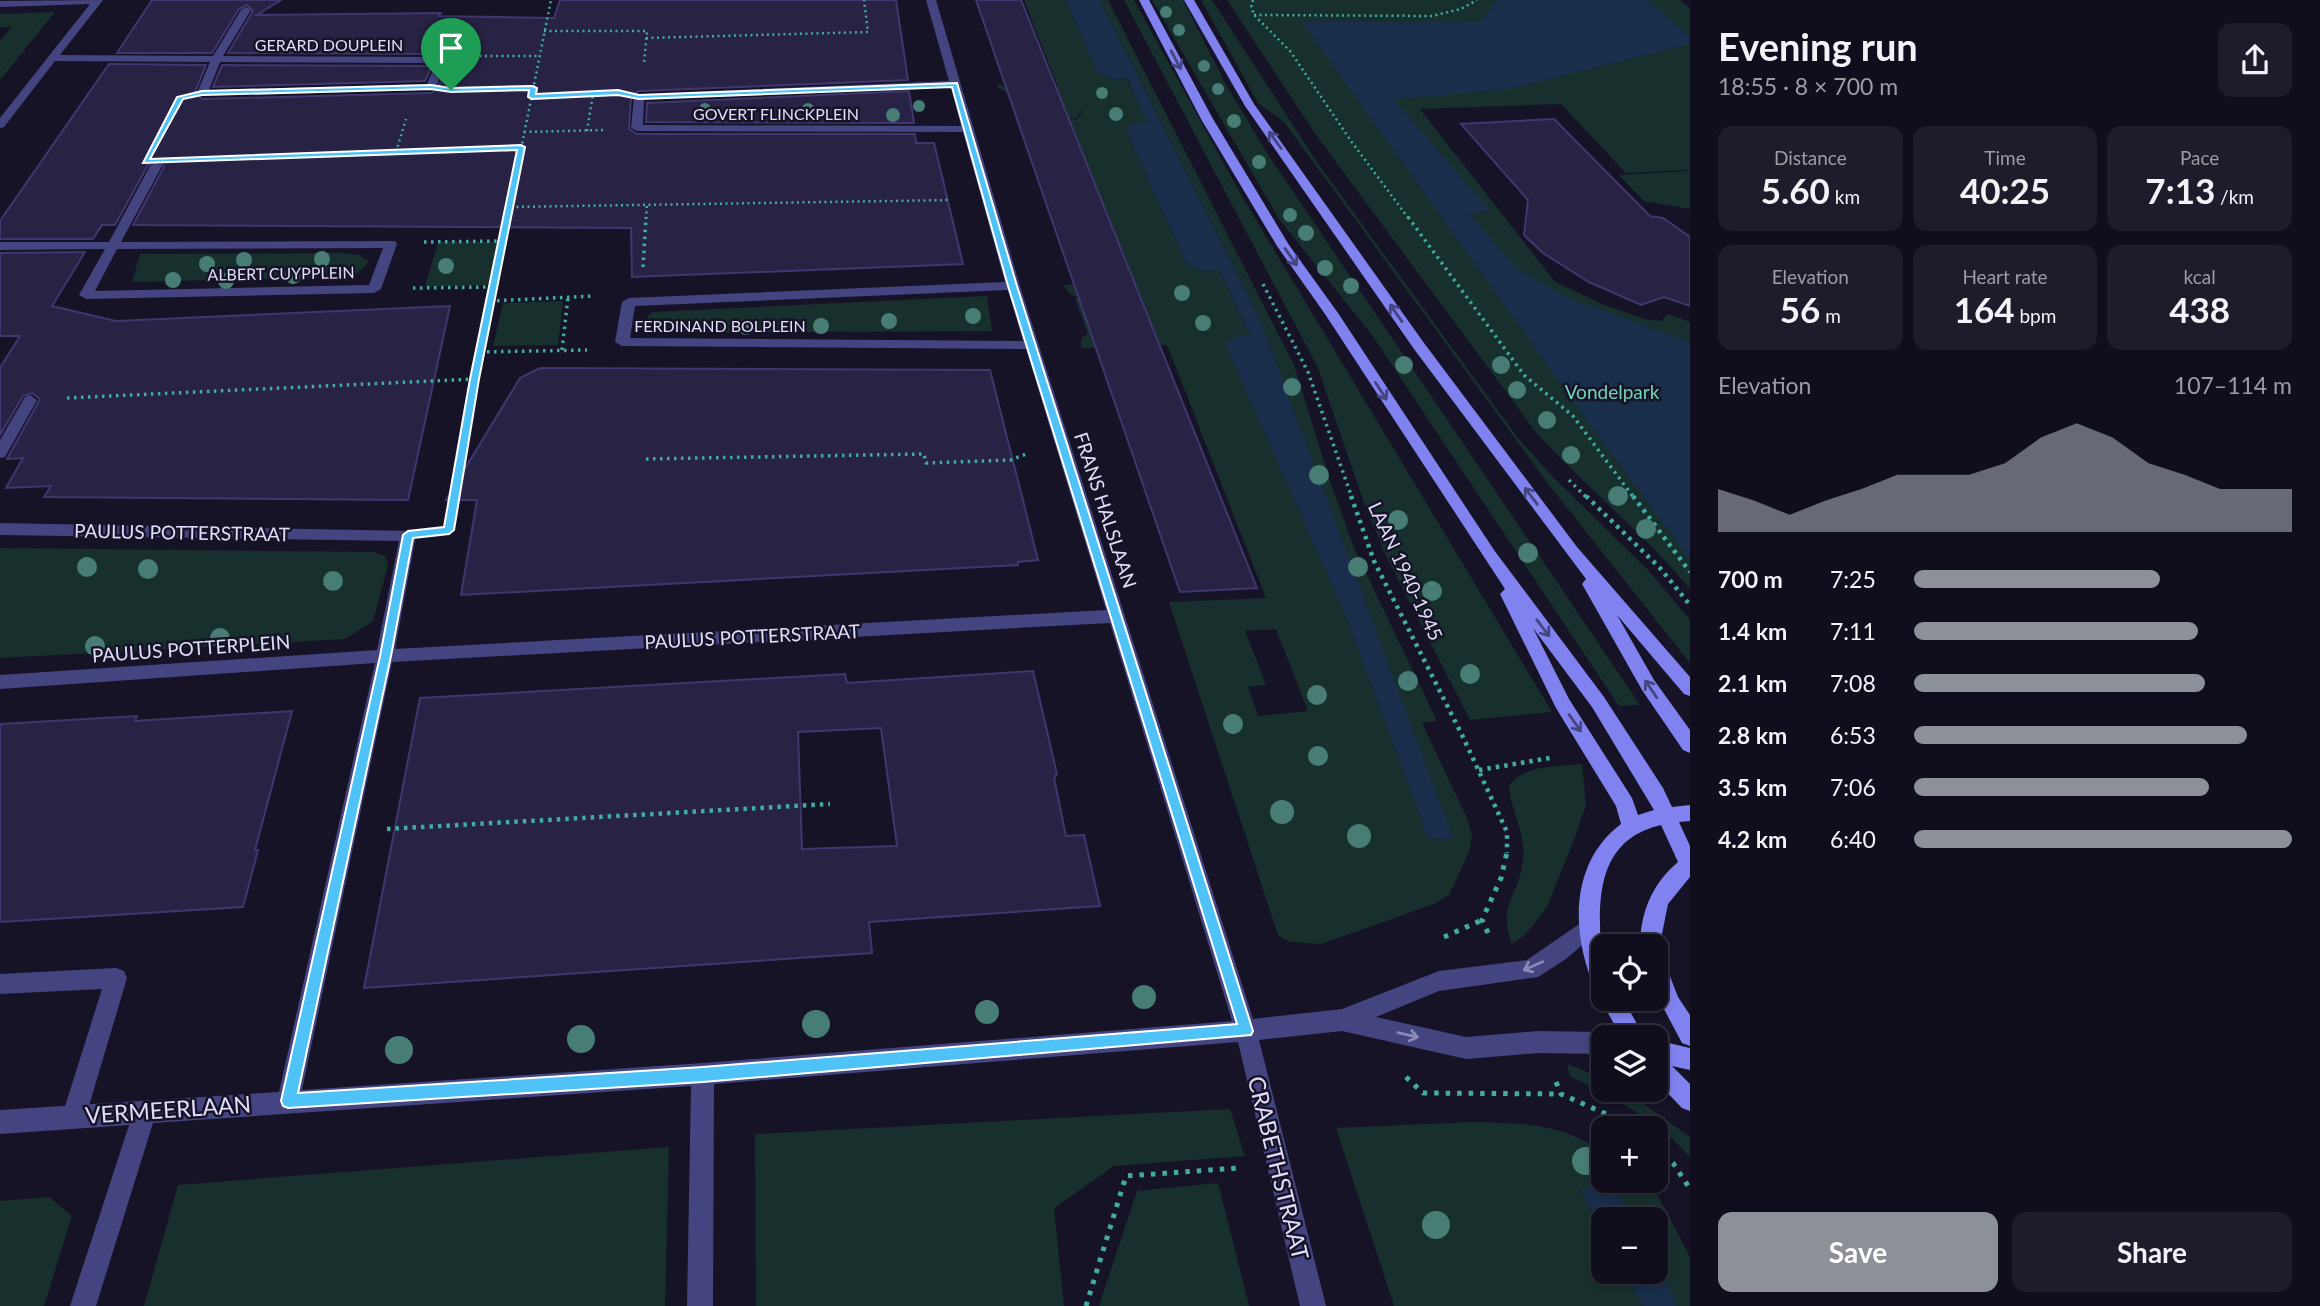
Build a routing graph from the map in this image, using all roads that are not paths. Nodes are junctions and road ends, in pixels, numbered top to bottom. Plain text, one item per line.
1 (97, 0) edge
2 (931, 0) edge
3 (1144, 0) edge
4 (1189, 0) edge
5 (0, 4) edge
6 (246, 10) dead end
7 (52, 58) junction
8 (216, 59) junction
9 (955, 85) junction
10 (0, 125) edge
11 (969, 129) junction
12 (156, 166) dead end
13 (111, 244) junction
14 (0, 246) edge
15 (1013, 286) junction
16 (1031, 345) junction
17 (30, 400) road end
18 (0, 453) edge
19 (0, 529) edge
20 (1571, 551) junction
21 (1488, 554) junction
22 (1118, 616) junction
23 (385, 656) junction
24 (0, 682) edge
25 (1690, 689) edge
26 (1690, 745) edge
27 (1690, 813) edge
28 (1667, 815) junction
29 (1632, 827) junction
30 (1588, 927) junction
31 (1651, 934) edge
32 (1591, 938) edge
33 (0, 984) edge
34 (1668, 998) edge
35 (1342, 1020) junction
36 (1246, 1031) junction
37 (1690, 1035) edge
38 (1591, 1043) edge
39 (1668, 1054) edge
40 (1690, 1059) edge
41 (703, 1074) junction
42 (1668, 1077) edge
43 (1690, 1100) edge
44 (288, 1101) junction
45 (145, 1111) junction
46 (74, 1116) junction
47 (0, 1122) edge
48 (83, 1306) edge
49 (700, 1306) edge
50 (1313, 1306) edge

1 - 5 street
1 - 7 street
2 - 9 street, FRANS HALSLAAN
3 -> 21 main road
20 -> 4 main road
6 - 8 street, GERARD DOUPLEIN
7 - 8 street, GERARD DOUPLEIN
7 - 10 street
8 - 8 street, GERARD DOUPLEIN
9 - 11 street, FRANS HALSLAAN
9 - 11 street, GOVERT FLINCKPLEIN
11 - 15 street, FRANS HALSLAAN
12 - 13 street, ALBERT CUYPPLEIN
13 - 13 street, ALBERT CUYPPLEIN
13 - 14 street, ALBERT CUYPPLEIN
15 - 16 street, FRANS HALSLAAN
15 - 16 street, FERDINAND BOLPLEIN
16 - 22 street, FRANS HALSLAAN
17 - 18 street
19 - 23 street, PAULUS POTTERSTRAAT
20 - 25 main road
26 -> 20 main road
21 -> 28 main road
21 -> 29 main road
22 - 23 street, PAULUS POTTERSTRAAT
22 - 36 street, FRANS HALSLAAN
23 - 24 street, PAULUS POTTERPLEIN
23 - 44 street
27 - 28 main road
28 - 29 main road
28 - 31 main road
29 - 30 main road
30 - 32 main road
30 -> 35 street, VERMEERLAAN
33 - 46 street
34 - 37 main road
35 - 36 street, VERMEERLAAN
35 -> 38 street, VERMEERLAAN
36 - 41 street, VERMEERLAAN
36 - 50 street, CRABETHSTRAAT
39 - 40 main road
41 - 44 street, VERMEERLAAN
41 - 49 street
42 - 43 main road
44 - 45 street, VERMEERLAAN
45 - 46 street, VERMEERLAAN
45 - 48 street
46 - 47 street, VERMEERLAAN

